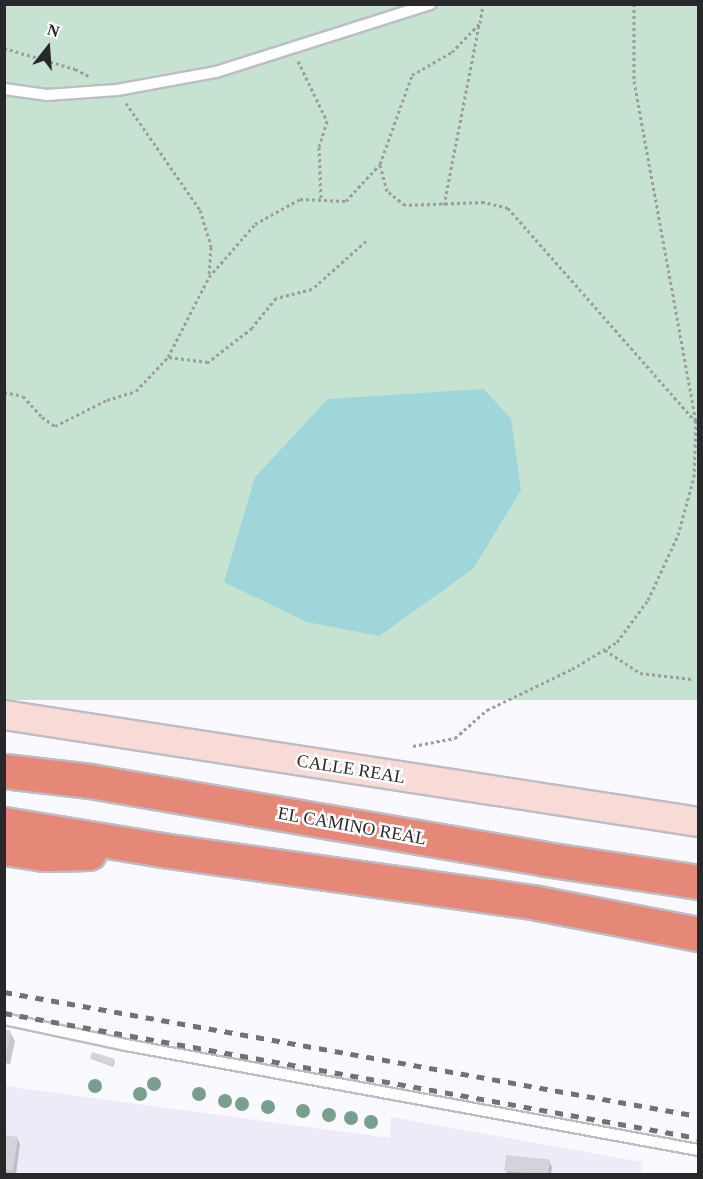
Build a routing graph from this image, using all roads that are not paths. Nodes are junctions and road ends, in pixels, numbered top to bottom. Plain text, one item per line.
1 (430, 4) edge
2 (4, 89) edge
3 (4, 715) edge
4 (4, 771) edge
5 (699, 822) edge
6 (4, 824) edge
7 (4, 848) edge
8 (169, 851) junction
9 (699, 882) edge
10 (699, 934) edge
11 (4, 1019) edge
12 (699, 1150) edge

1 - 2 lane
3 - 5 main road, CALLE REAL
4 - 9 highway, EL CAMINO REAL
6 - 8 highway
7 - 8 highway
8 - 10 highway
11 - 12 lane

